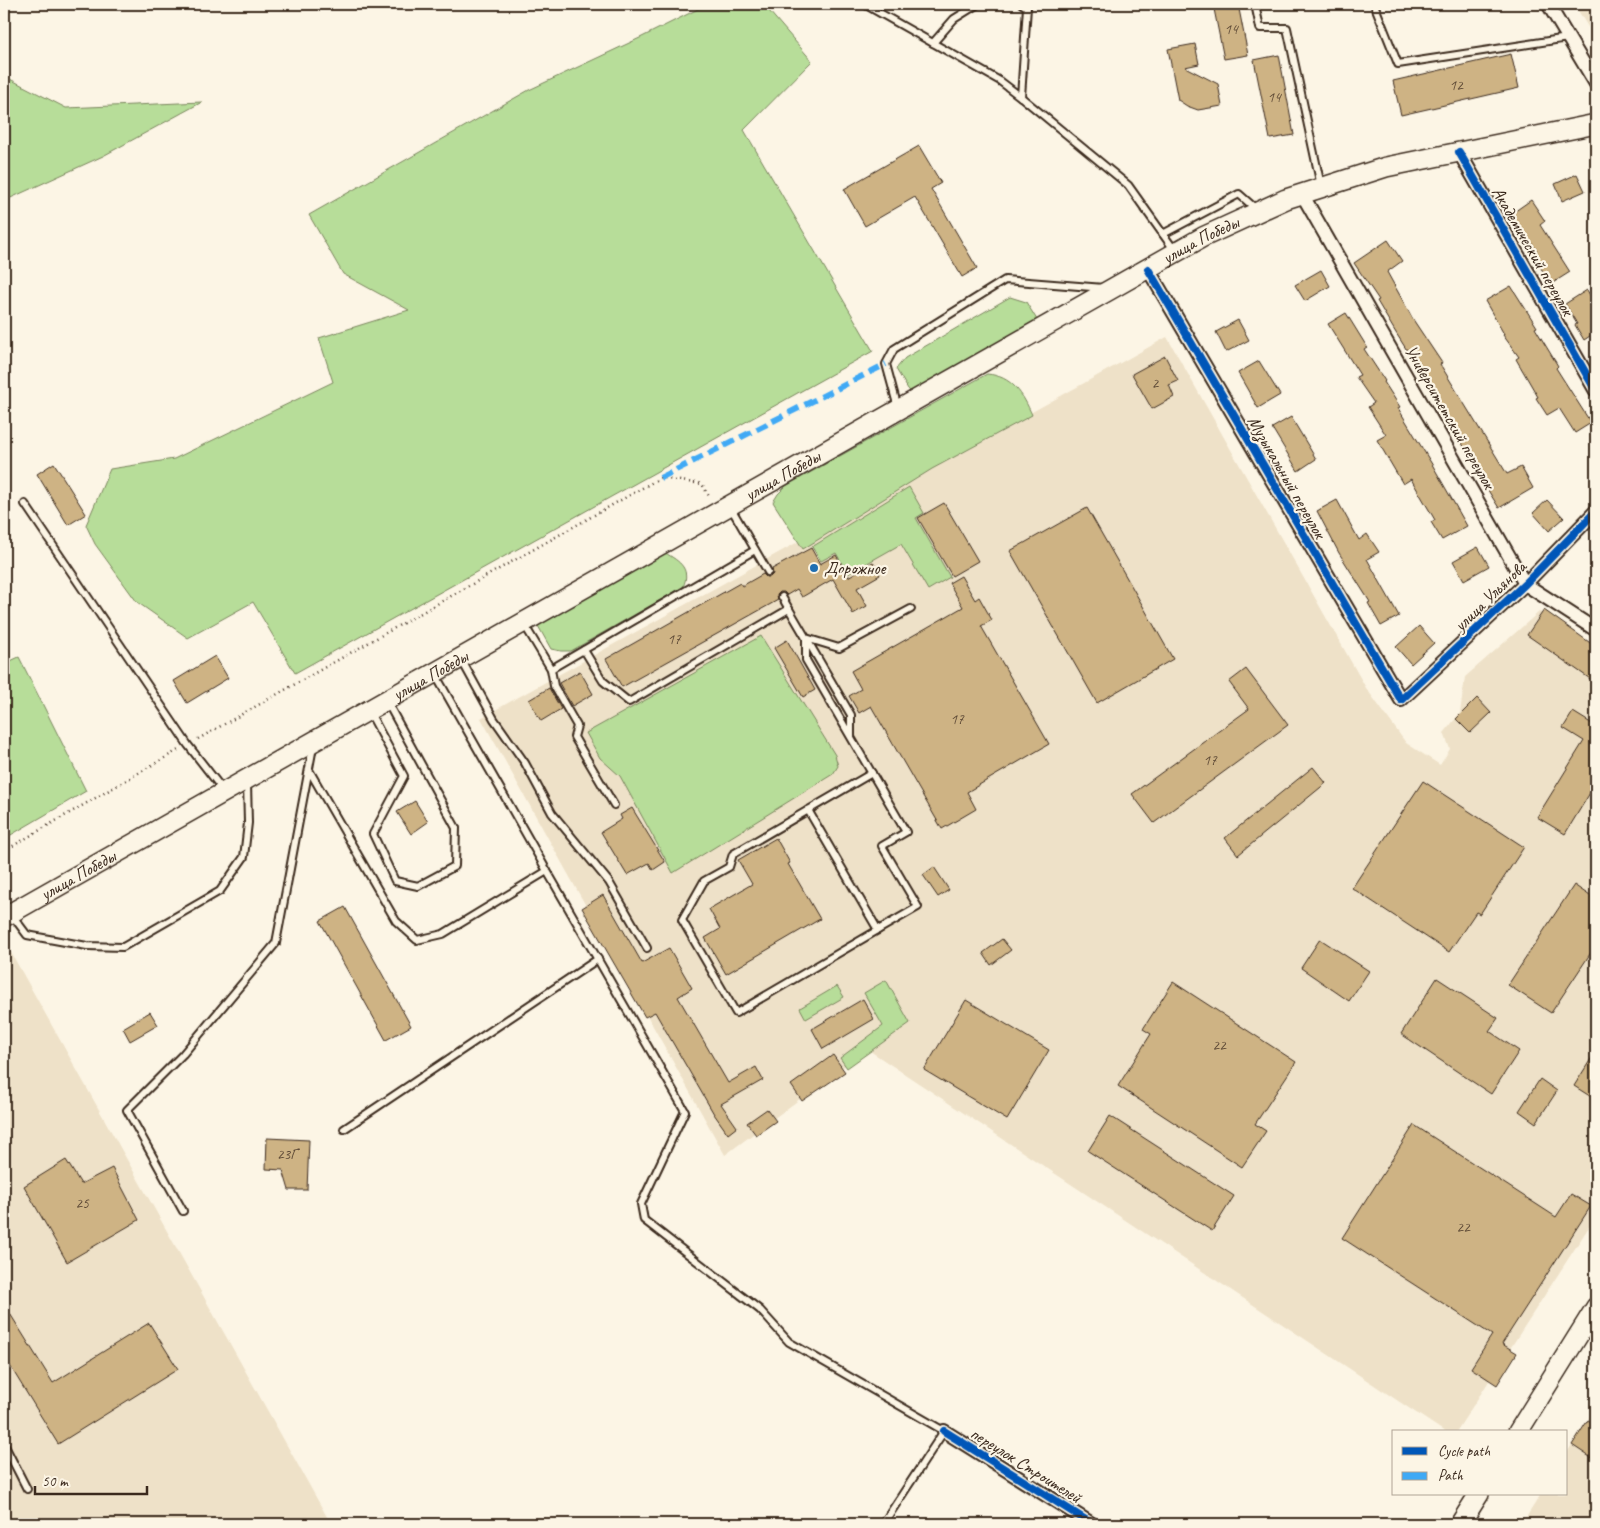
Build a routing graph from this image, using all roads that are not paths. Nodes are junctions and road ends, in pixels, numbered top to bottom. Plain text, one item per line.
1 (864, 4) edge
2 (978, 4) edge
3 (1022, 4) edge
4 (1255, 4) edge
5 (1374, 4) edge
6 (1548, 4) edge
7 (1569, 38) junction
8 (933, 43) junction
9 (1596, 84) edge
10 (1021, 97) junction
11 (1596, 124) edge
12 (1458, 152) junction
13 (1321, 187) junction
14 (1302, 194) junction
15 (1258, 212) junction
16 (1163, 234) junction
17 (1176, 252) junction
18 (1148, 268) junction
19 (1112, 289) junction
20 (1596, 391) edge
21 (898, 410) junction
22 (25, 504) dead end
23 (724, 508) junction
24 (1596, 511) edge
25 (755, 550) junction
26 (768, 572) dead end
27 (1525, 584) junction
28 (782, 597) dead end
29 (789, 609) junction
30 (911, 609) dead end
31 (524, 622) junction
32 (1596, 630) edge
33 (806, 638) junction
34 (584, 650) junction
35 (460, 658) junction
36 (551, 669) junction
37 (434, 673) junction
38 (386, 700) junction
39 (1401, 700) joint
40 (369, 710) junction
41 (851, 737) junction
42 (314, 740) junction
43 (309, 770) junction
44 (872, 773) junction
45 (247, 779) junction
46 (224, 792) junction
47 (614, 806) dead end
48 (808, 810) junction
49 (547, 871) junction
50 (7, 915) edge
51 (878, 930) junction
52 (647, 948) dead end
53 (598, 959) junction
54 (344, 1129) dead end
55 (183, 1211) dead end
56 (1596, 1307) edge
57 (1519, 1430) edge
58 (944, 1431) junction
59 (4, 1444) edge
60 (27, 1489) dead end
61 (1478, 1496) edge
62 (883, 1524) edge
63 (1092, 1524) edge
64 (1460, 1524) edge

1 - 8 lane
2 - 8 lane
3 - 10 lane
4 - 13 lane
5 - 7 lane
6 - 7 street
7 - 9 street
8 - 10 lane
10 - 16 lane
11 - 12 main road, улица Победы
12 - 13 main road, улица Победы
12 - 20 street, Академический переулок
13 - 14 main road, улица Победы
14 - 15 main road, улица Победы
14 - 27 street, Университетский переулок
15 - 16 lane
15 - 17 main road, улица Победы
16 - 17 lane
17 - 18 main road, улица Победы
18 - 19 main road, улица Победы
18 - 39 street, Музыкальный переулок
19 - 21 main road, улица Победы
19 - 21 lane
21 - 23 main road, улица Победы
22 - 46 lane
23 - 25 lane
23 - 31 main road, улица Победы
24 - 27 street, улица Ульянова
25 - 26 lane
25 - 34 lane
27 - 32 street, Университетский переулок
27 - 39 street, улица Ульянова
28 - 29 lane
29 - 33 lane
29 - 34 lane
30 - 33 lane
31 - 35 main road, улица Победы
31 - 36 lane
33 - 41 lane
33 - 41 lane
34 - 36 lane
35 - 37 main road, улица Победы
35 - 52 lane
36 - 47 lane
37 - 38 main road, улица Победы
37 - 49 lane
38 - 40 main road, улица Победы
38 - 40 lane
40 - 42 main road, улица Победы
41 - 44 lane
42 - 43 lane
42 - 45 main road, улица Победы
43 - 49 lane
43 - 55 lane
44 - 48 lane
44 - 51 lane
45 - 46 main road, улица Победы
45 - 50 lane
46 - 50 main road, улица Победы
48 - 51 lane
48 - 51 lane
49 - 53 lane
53 - 54 lane
53 - 58 lane
56 - 57 main road
58 - 62 lane
58 - 63 street, переулок Строителей
59 - 60 lane
61 - 64 main road

